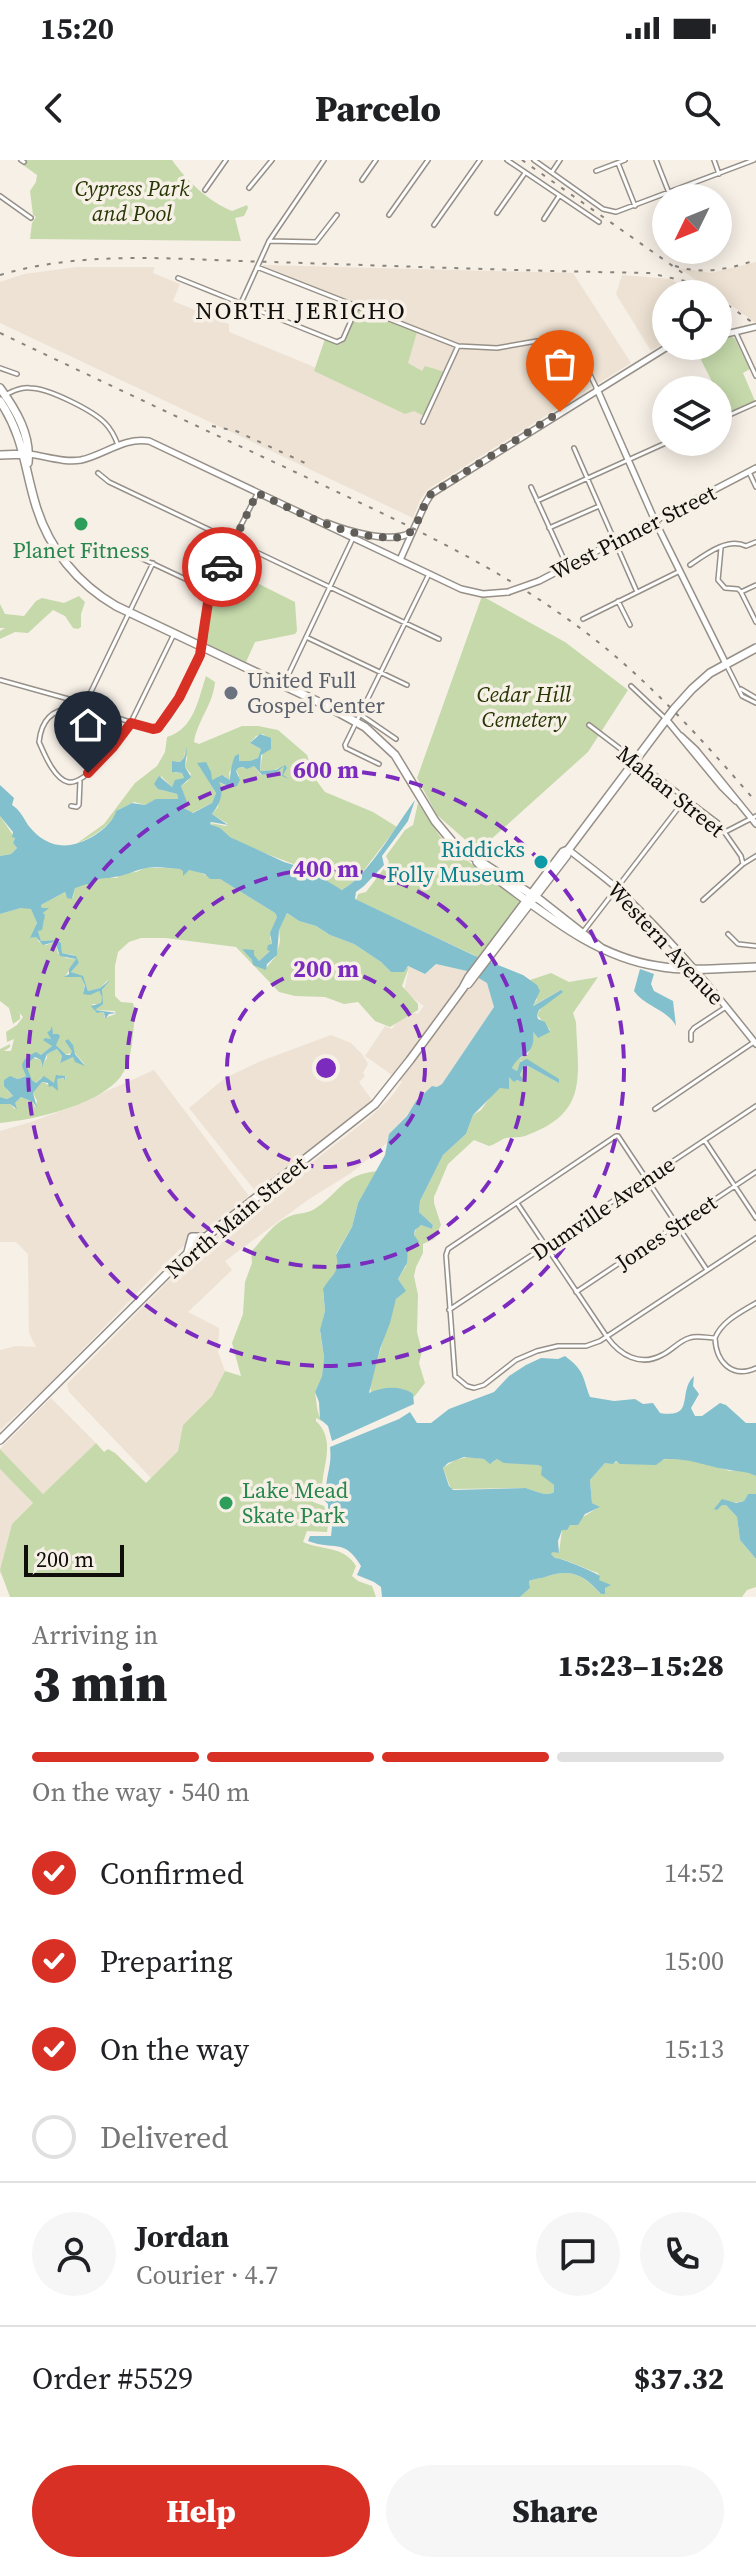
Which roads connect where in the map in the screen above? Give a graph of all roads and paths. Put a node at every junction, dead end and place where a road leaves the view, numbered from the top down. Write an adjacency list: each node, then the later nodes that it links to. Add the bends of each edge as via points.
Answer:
1 (226, 160): 23 (street)
2 (272, 160): 22 (street)
3 (324, 160): 35 (street)
4 (376, 160): 19 (street)
5 (428, 160): 30 (street)
6 (480, 160): 34 (street)
7 (507, 160): 17 (street)
8 (534, 160): 16 (street)
9 (560, 160): 16 (street)
10 (625, 160): 14 (street)
11 (656, 160): 20 (street)
12 (714, 160): 18 (street)
13 (754, 160): 18 (street)
14 (618, 163): 15 (street); 27 (street)
15 (596, 171)
16 (552, 172): 27 (street, via 603,209 615,212)
17 (525, 173): 25 (street); 28 (street)
18 (719, 174): 21 (street)
19 (362, 180)
20 (665, 184)
21 (693, 184)
22 (249, 188)
23 (205, 190)
24 (0, 196): 31 (street)
25 (559, 196): 32 (street); 33 (street)
26 (652, 200): 27 (street)
27 (635, 206)
28 (497, 213)
29 (337, 215): 35 (street, via 316,242)
30 (389, 215)
31 (31, 218)
32 (544, 219)
33 (599, 222)
34 (434, 225)
35 (269, 241): 36 (street)
36 (257, 267): 38 (street); 39 (street)
37 (178, 278): 38 (street)
38 (241, 303): 39 (street, via 339,342)
39 (357, 307): 43 (street)
40 (756, 327): 41 (street)
41 (736, 332): 42 (street); 47 (street)
42 (732, 333)
43 (458, 346): 48 (street, via 497,348 562,340 578,350); 52 (street)
44 (652, 356): 48 (street)
45 (0, 368): 46 (street)
46 (17, 374)
47 (756, 376)
48 (597, 389): 58 (street); 71 (street, via 431,494)
49 (2, 401): 53 (street, via 24,388 44,390 102,420); 56 (main road); 56 (main road, via 24,429)
50 (756, 403): 51 (street)
51 (732, 414)
52 (423, 422)
53 (118, 445): 56 (street, via 75,461); 65 (street, via 155,443)
54 (574, 448): 62 (street)
55 (652, 449): 58 (street)
56 (26, 454): 57 (main road); 90 (main road, via 38,511 56,549 87,586)
57 (0, 455)
58 (628, 460): 62 (street); 69 (street)
59 (756, 468): 60 (street, West Pinner Street)
60 (749, 472): 64 (street); 69 (street, West Pinner Street)
61 (98, 473): 74 (street)
62 (586, 478): 66 (street); 67 (street)
63 (531, 487): 66 (street)
64 (756, 487)
65 (257, 493): 68 (street); 74 (street)
66 (537, 501): 70 (street)
67 (599, 506): 70 (street); 73 (street)
68 (302, 513): 71 (street, via 347,531 374,535 399,538); 72 (street)
69 (655, 521): 73 (street, West Pinner Street); 82 (street)
70 (549, 528): 81 (street)
71 (414, 529): 78 (street)
72 (353, 538): 78 (street); 85 (street)
73 (614, 541): 81 (street, West Pinner Street); 87 (street)
74 (234, 542): 85 (street); 86 (street)
75 (756, 542): 76 (street, via 732,542)
76 (721, 548): 80 (street); 88 (street, via 718,580)
77 (130, 553): 79 (street)
78 (400, 560): 83 (street)
79 (153, 563): 86 (street); 90 (street)
80 (690, 565)
81 (567, 566): 83 (street, West Pinner Street, bridge, via 508,592 483,594)
82 (680, 571): 87 (street); 100 (street)
83 (429, 574): 93 (street)
84 (756, 585): 88 (street)
85 (330, 587): 93 (street); 96 (street)
86 (211, 591): 98 (street)
87 (637, 592): 89 (street)
88 (741, 592): 92 (street)
89 (618, 601): 91 (street); 94 (street)
90 (129, 613): 95 (main road); 102 (street, via 83,703)
91 (583, 619)
92 (756, 622)
93 (405, 623): 97 (street); 101 (street)
94 (630, 625)
95 (174, 634): 98 (main road); 109 (street)
96 (306, 637): 101 (street); 104 (street)
97 (439, 639)
98 (202, 647): 104 (main road); 109 (street, via 186,687 160,727)
99 (754, 650): 100 (main road, North Main Street)
100 (726, 664): 106 (street, via 742,696); 108 (main road, North Main Street, via 702,679)
101 (382, 672): 103 (street); 107 (street)
102 (0, 680)
103 (407, 685)
104 (283, 686): 107 (main road)
105 (631, 686): 108 (street)
106 (756, 700)
107 (359, 719): 111 (street); 113 (street, via 345,746); 123 (main road, via 401,764 455,845)
108 (666, 719): 112 (main road, North Main Street); 117 (street)
109 (132, 721): 114 (street); 114 (street, via 71,707 50,717 40,745 60,778)
110 (589, 725): 112 (street, Mahan Street)
111 (396, 739)
112 (635, 760): 115 (street, Mahan Street); 119 (main road, North Main Street)
113 (379, 764)
114 (80, 781): 116 (street, via 79,805)
115 (686, 798): 118 (street, Mahan Street); 122 (street)
116 (71, 806)
117 (754, 819): 118 (street)
118 (725, 832): 121 (street, Mahan Street)
119 (568, 850): 122 (street, Western Avenue); 123 (main road, North Main Street)
120 (756, 856): 121 (street)
121 (743, 864): 124 (street)
122 (617, 888): 126 (street); 129 (street, Western Avenue)
123 (531, 898): 126 (main road); 151 (main road, North Main Street, via 375,1104 187,1254)
124 (703, 900)
125 (728, 934): 127 (street, via 738,944)
126 (581, 935): 129 (main road, via 622,958)
127 (756, 946)
128 (756, 967): 129 (main road)
129 (695, 968): 130 (street, Western Avenue)
130 (726, 1007): 131 (street, via 694,1028); 132 (street, Western Avenue)
131 (691, 1040)
132 (755, 1043): 134 (street)
133 (756, 1106): 135 (street, Dumville Avenue)
134 (655, 1109)
135 (705, 1141): 137 (street, Dumville Avenue); 138 (street)
136 (756, 1172): 138 (street, Jones Street)
137 (647, 1179): 139 (street, via 616,1135); 141 (street); 143 (street, Dumville Avenue)
138 (735, 1186): 140 (street); 141 (street, Jones Street)
139 (516, 1202): 143 (street); 147 (street, via 448,1249)
140 (756, 1218)
141 (677, 1225): 144 (street); 145 (street, Jones Street)
142 (756, 1238): 144 (street)
143 (546, 1246): 145 (street); 147 (street, Dumville Avenue)
144 (707, 1270): 148 (street)
145 (576, 1292): 148 (street)
146 (756, 1303): 149 (street, via 728,1321)
147 (449, 1310): 148 (street, via 453,1371 460,1382 474,1388 529,1353 589,1345)
148 (607, 1337): 149 (street, via 625,1355 645,1360 690,1337)
149 (715, 1338): 150 (street, via 725,1366 742,1372)
150 (756, 1368)
151 (0, 1440)

